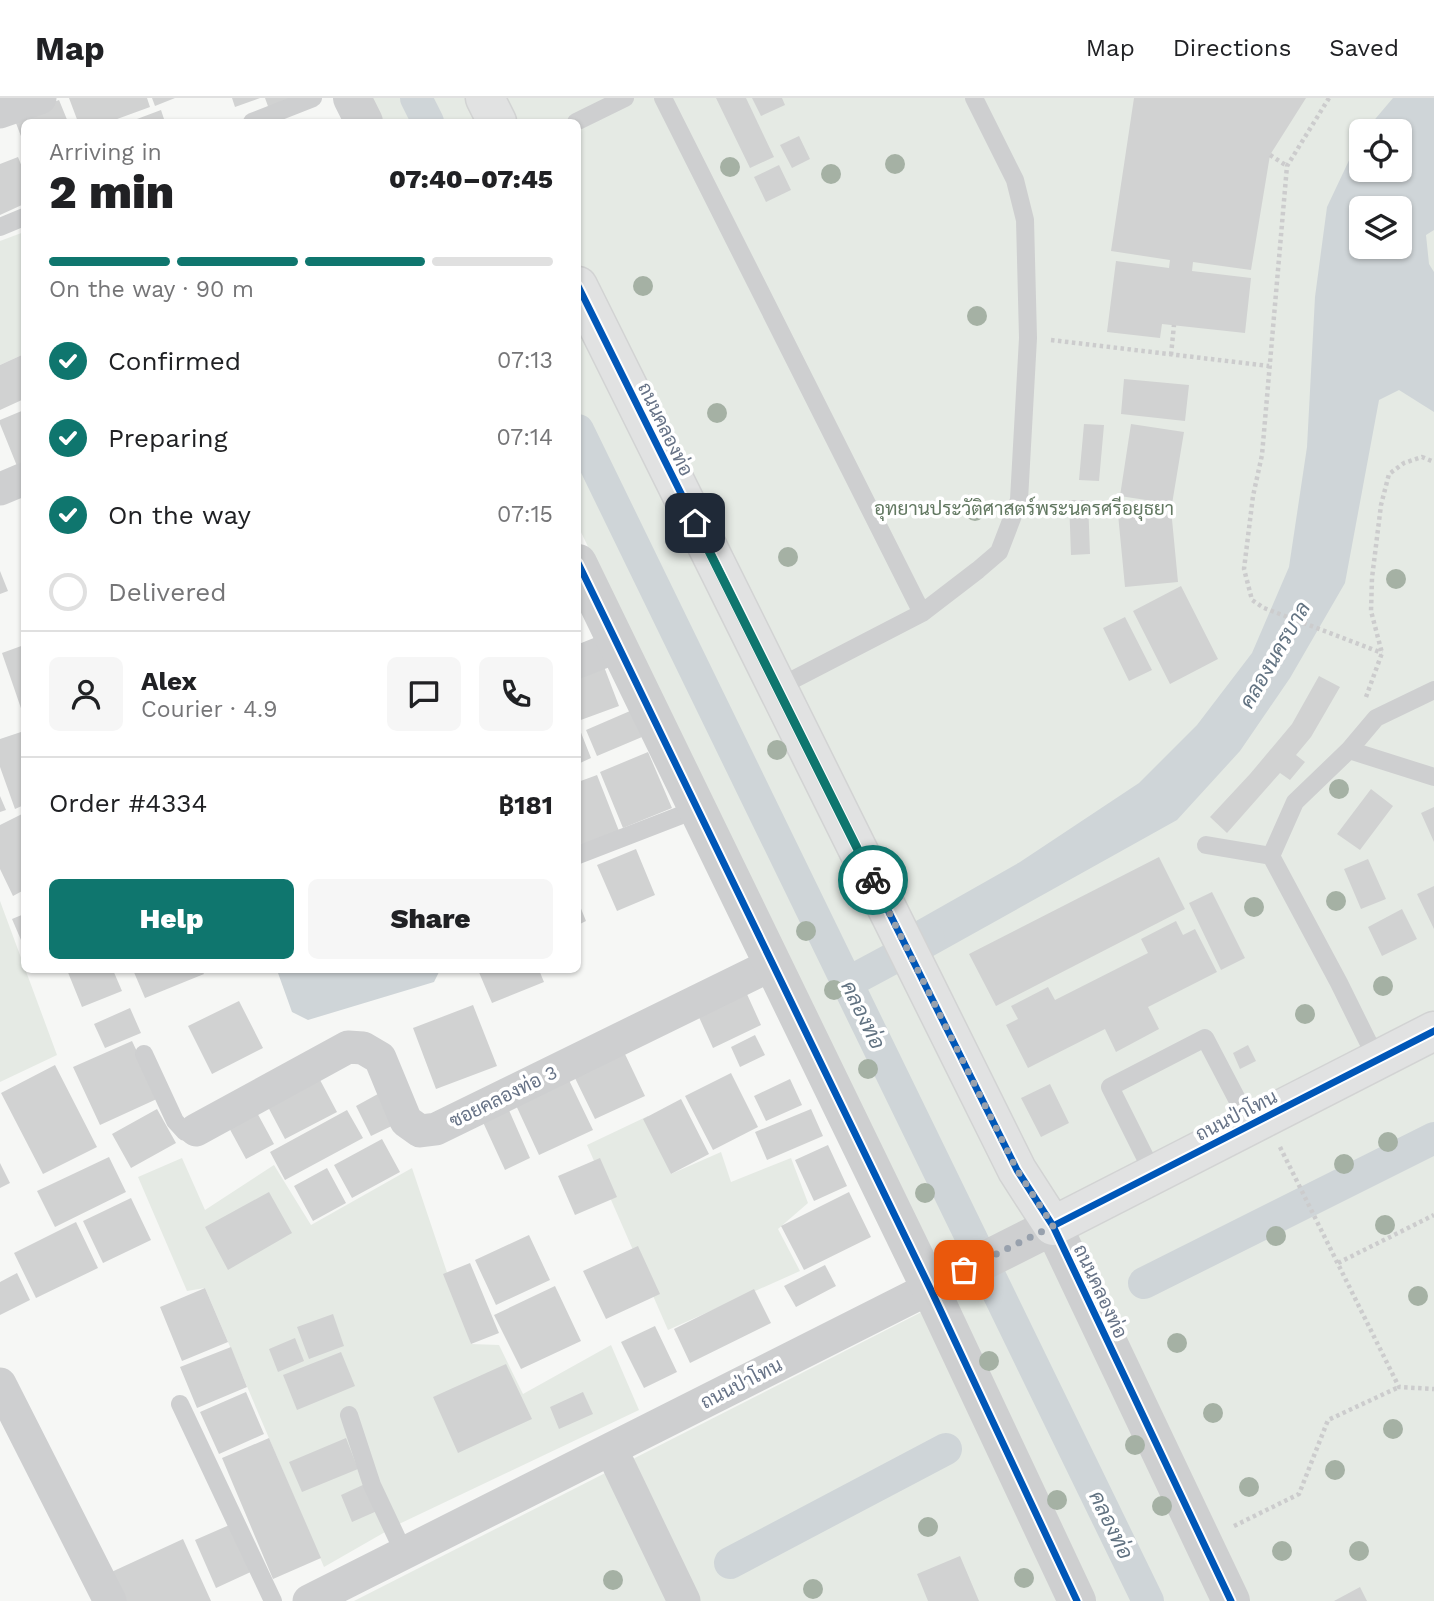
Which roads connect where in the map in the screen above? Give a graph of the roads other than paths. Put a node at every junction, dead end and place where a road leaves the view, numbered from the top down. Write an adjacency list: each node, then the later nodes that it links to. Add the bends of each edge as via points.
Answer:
1 (40, 98): 8 (street)
2 (313, 98): 9 (lane)
3 (352, 98): 10 (street)
4 (485, 98): 11 (main road)
5 (625, 98): 12 (lane)
6 (663, 98): 19 (lane)
7 (974, 98): 19 (lane, via 1015,180 1025,220 1028,338 1019,500 999,552)
8 (0, 112)
9 (259, 119)
10 (362, 119)
11 (496, 119)
12 (581, 120)
13 (21, 218): 14 (lane)
14 (0, 227)
15 (581, 292): 22 (main road, ถนนคลองท่อ)
16 (21, 480): 17 (street)
17 (0, 489)
18 (581, 569): 20 (street)
19 (922, 613): 22 (lane)
20 (618, 646): 21 (street); 26 (street)
21 (581, 661)
22 (777, 688): 37 (main road, ถนนคลองท่อ, via 1017,1170)
23 (1434, 690): 24 (lane, via 1376,718)
24 (1349, 750): 25 (lane); 29 (lane, via 1295,802)
25 (1434, 777)
26 (697, 809): 28 (lane); 30 (street)
27 (1206, 845): 29 (lane)
28 (581, 855)
29 (1270, 856): 33 (lane)
30 (773, 964): 35 (street, ซอยคลองท่อ 3, via 436,1129 420,1130 406,1121 380,1058 363,1048 348,1047); 38 (street)
31 (1434, 1031): 33 (main road, ถนนป่าโทน)
32 (144, 1054): 35 (lane, via 176,1121 185,1132)
33 (1377, 1060): 34 (main road, ถนนป่าโทน)
34 (1251, 1126): 36 (main road, ถนนป่าโทน); 36 (lane, via 1205,1038 1110,1087)
35 (196, 1130)
36 (1154, 1175): 37 (main road, ถนนป่าโทน)
37 (1039, 1233): 38 (street, ถนนป่าโทน); 49 (street, ถนนคลองท่อ)
38 (937, 1284): 42 (street, ถนนป่าโทน); 48 (street)
39 (0, 1384): 44 (street)
40 (180, 1404): 45 (lane)
41 (349, 1415): 43 (lane, via 372,1485)
42 (611, 1449): 43 (street, ถนนป่าโทน); 47 (street)
43 (404, 1553): 46 (street, ถนนป่าโทน)
44 (110, 1601)
45 (273, 1601)
46 (309, 1601)
47 (684, 1601)
48 (1077, 1601)
49 (1231, 1601)

